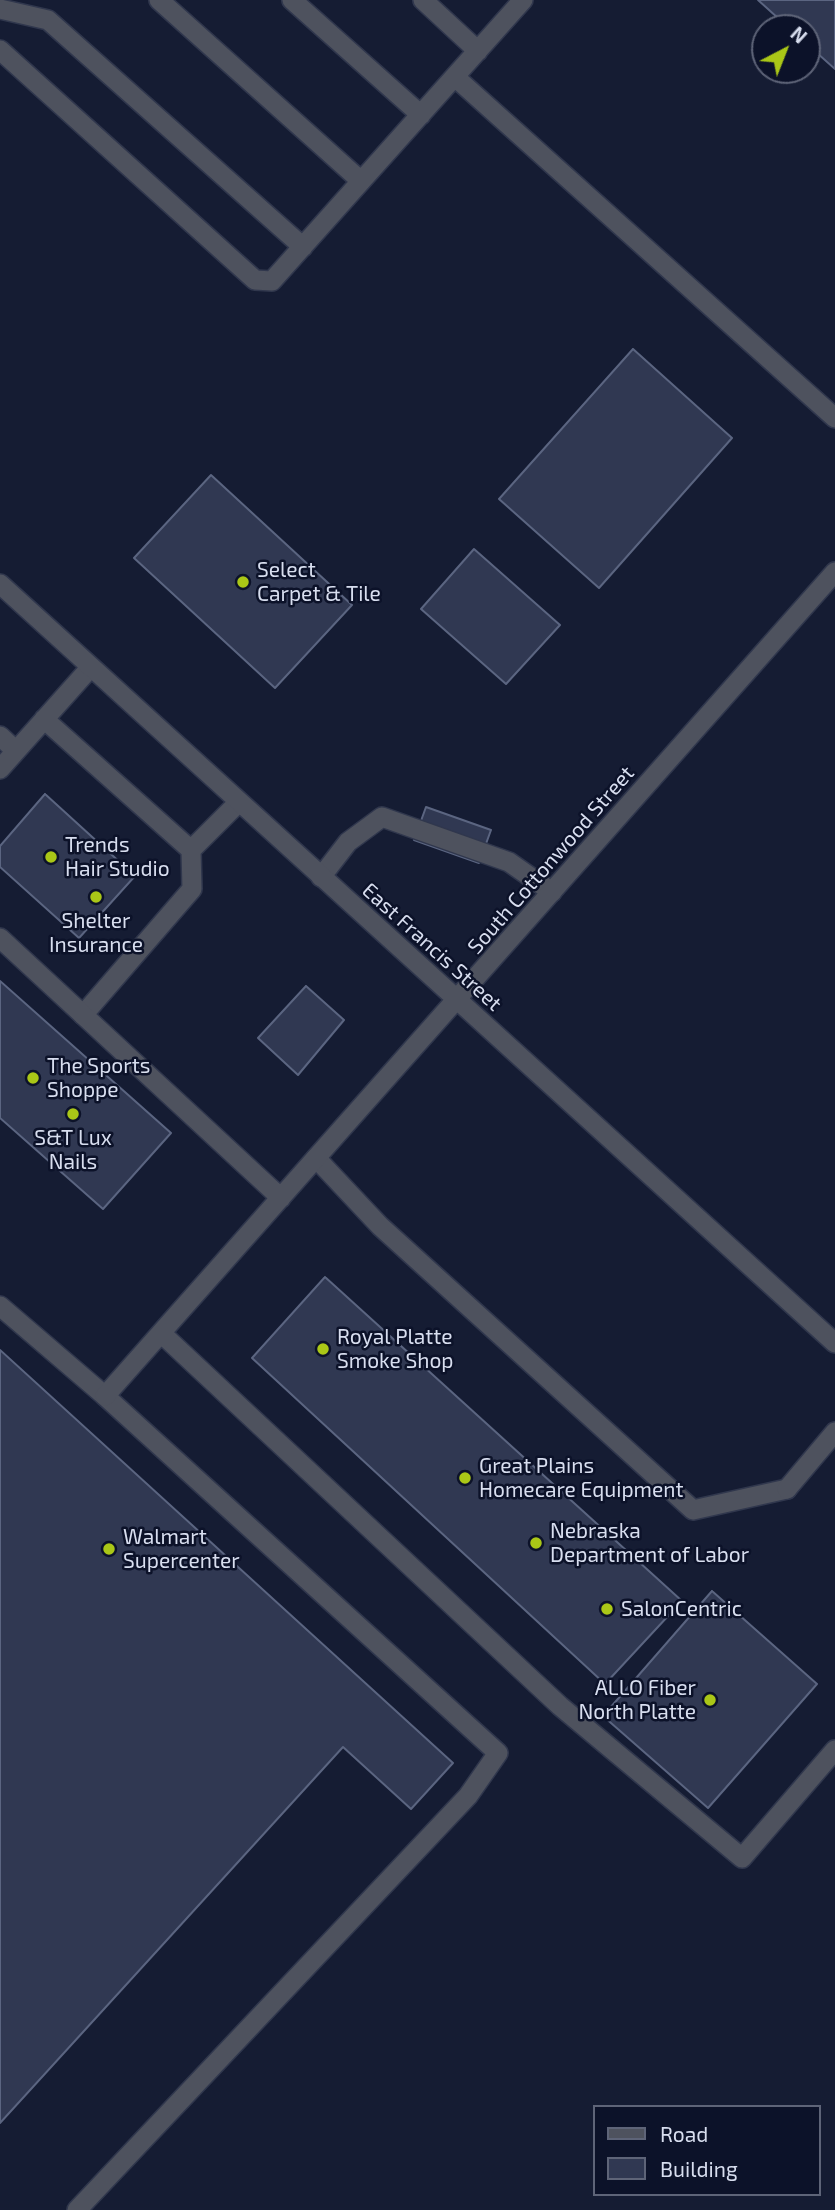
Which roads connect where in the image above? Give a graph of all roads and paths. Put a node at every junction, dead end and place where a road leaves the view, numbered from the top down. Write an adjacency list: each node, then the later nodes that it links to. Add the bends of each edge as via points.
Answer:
1 (159, 0): 10 (street)
2 (292, 0): 9 (street)
3 (423, 0): 7 (street)
4 (523, 0): 7 (street)
5 (0, 9): 11 (street, via 48,20)
6 (0, 50): 11 (street, via 255,281 272,281)
7 (478, 51): 8 (street)
8 (455, 78): 9 (street); 12 (street)
9 (421, 115): 10 (street)
10 (362, 181): 11 (street)
11 (303, 247)
12 (835, 418)
13 (835, 572): 23 (street, South Cottonwood Street)
14 (0, 584): 15 (street, East Francis Street)
15 (90, 668): 16 (street); 20 (street, East Francis Street)
16 (44, 719): 18 (street); 21 (street)
17 (0, 736): 18 (street)
18 (16, 751): 19 (street)
19 (0, 769)
20 (239, 802): 21 (street); 22 (street, East Francis Street)
21 (191, 850): 26 (street, via 192,889)
22 (321, 877): 23 (street, via 348,842 382,817 509,862); 25 (street, East Francis Street)
23 (552, 892): 25 (street, South Cottonwood Street)
24 (0, 938): 26 (street)
25 (457, 1000): 27 (street, South Cottonwood Street); 31 (street, East Francis Street)
26 (83, 1015): 28 (street)
27 (316, 1158): 28 (street, South Cottonwood Street); 33 (street, via 380,1226 693,1510 787,1489)
28 (281, 1198): 30 (street, South Cottonwood Street)
29 (0, 1306): 32 (street)
30 (161, 1333): 32 (street, South Cottonwood Street); 34 (street, via 560,1706 742,1858)
31 (835, 1343)
32 (105, 1396): 35 (street, via 498,1753 468,1796)
33 (835, 1432)
34 (835, 1750)
35 (77, 2210)

